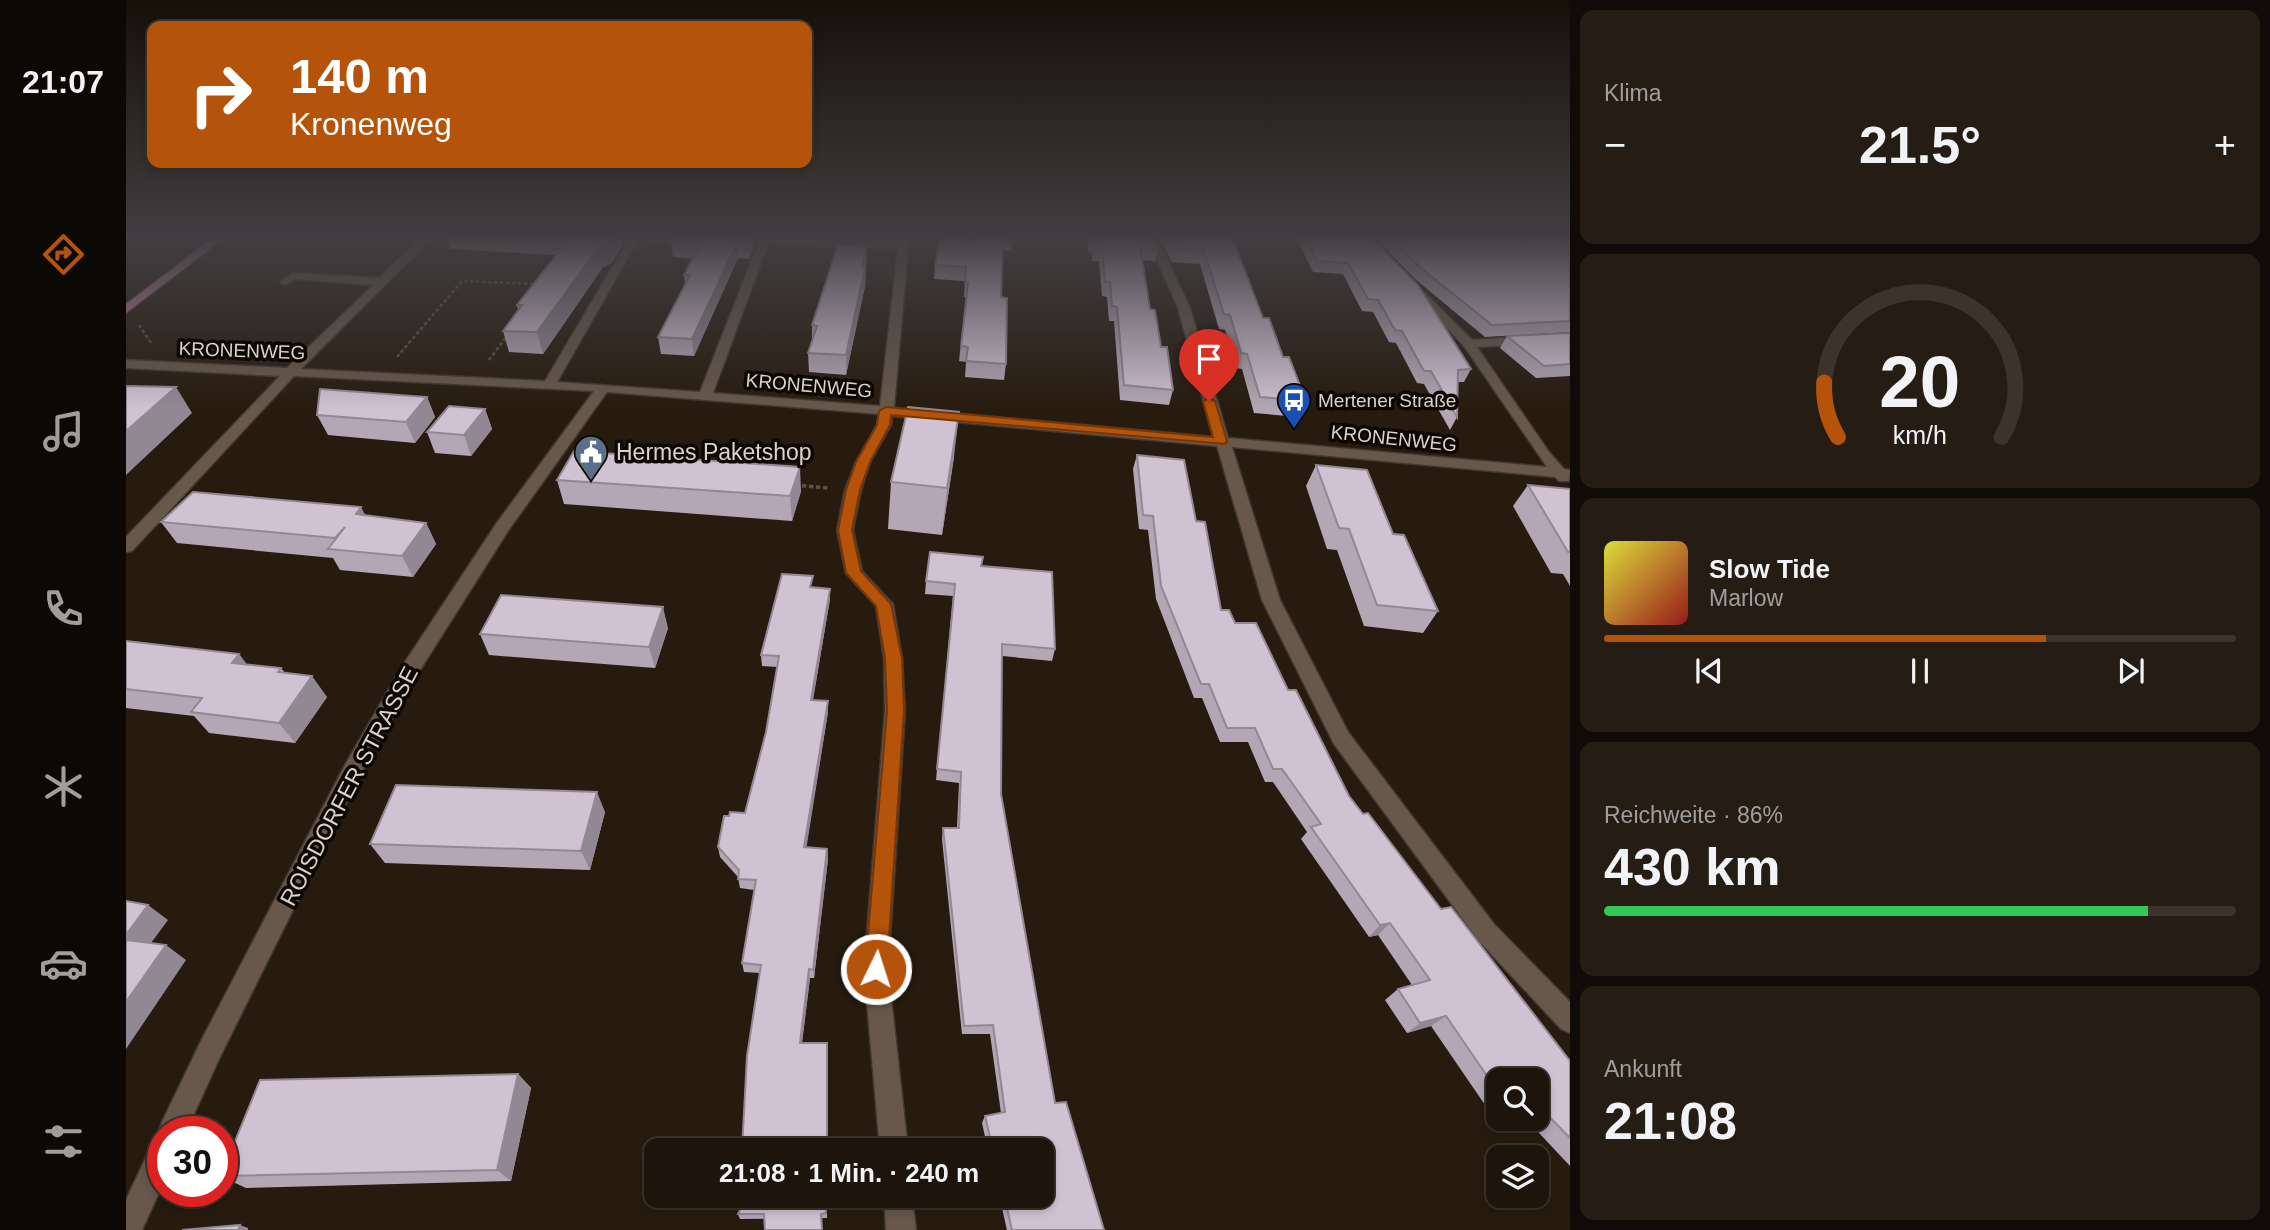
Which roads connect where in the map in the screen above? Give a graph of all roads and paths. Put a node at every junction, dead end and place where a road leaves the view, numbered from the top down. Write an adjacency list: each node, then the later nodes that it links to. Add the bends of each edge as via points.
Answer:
1 (146, 294): 9 (main road)
2 (370, 294): 16 (street)
3 (451, 294): 14 (path)
4 (602, 294): 17 (street)
5 (744, 294): 19 (street)
6 (898, 294): 20 (street)
7 (1178, 294): 21 (street)
8 (1420, 294): 12 (street)
9 (126, 310)
10 (507, 335): 15 (path)
11 (1570, 338): 12 (street)
12 (1469, 344): 22 (street)
13 (126, 364): 16 (street, KRONENWEG)
14 (391, 364)
15 (484, 366)
16 (293, 371): 17 (street, KRONENWEG); 25 (street)
17 (549, 385): 18 (street, KRONENWEG)
18 (603, 388): 19 (street, KRONENWEG); 27 (street, ROISDORFER STRASSE, via 502,528 408,673 352,771)
19 (705, 396): 20 (street, KRONENWEG)
20 (886, 411): 21 (street, KRONENWEG); 24 (street, via 884,425)
21 (1221, 441): 22 (street, KRONENWEG); 26 (street, via 1271,600 1341,738 1486,932)
22 (1566, 476)
23 (786, 485): 24 (path)
24 (853, 490): 28 (street, via 845,530 854,573 884,604 893,658 895,711 876,969)
25 (126, 547)
26 (1570, 1020)
27 (179, 1116)
28 (893, 1138)
29 (147, 1187): 31 (street)
30 (899, 1208): 32 (street)
31 (127, 1230)
32 (901, 1230)

